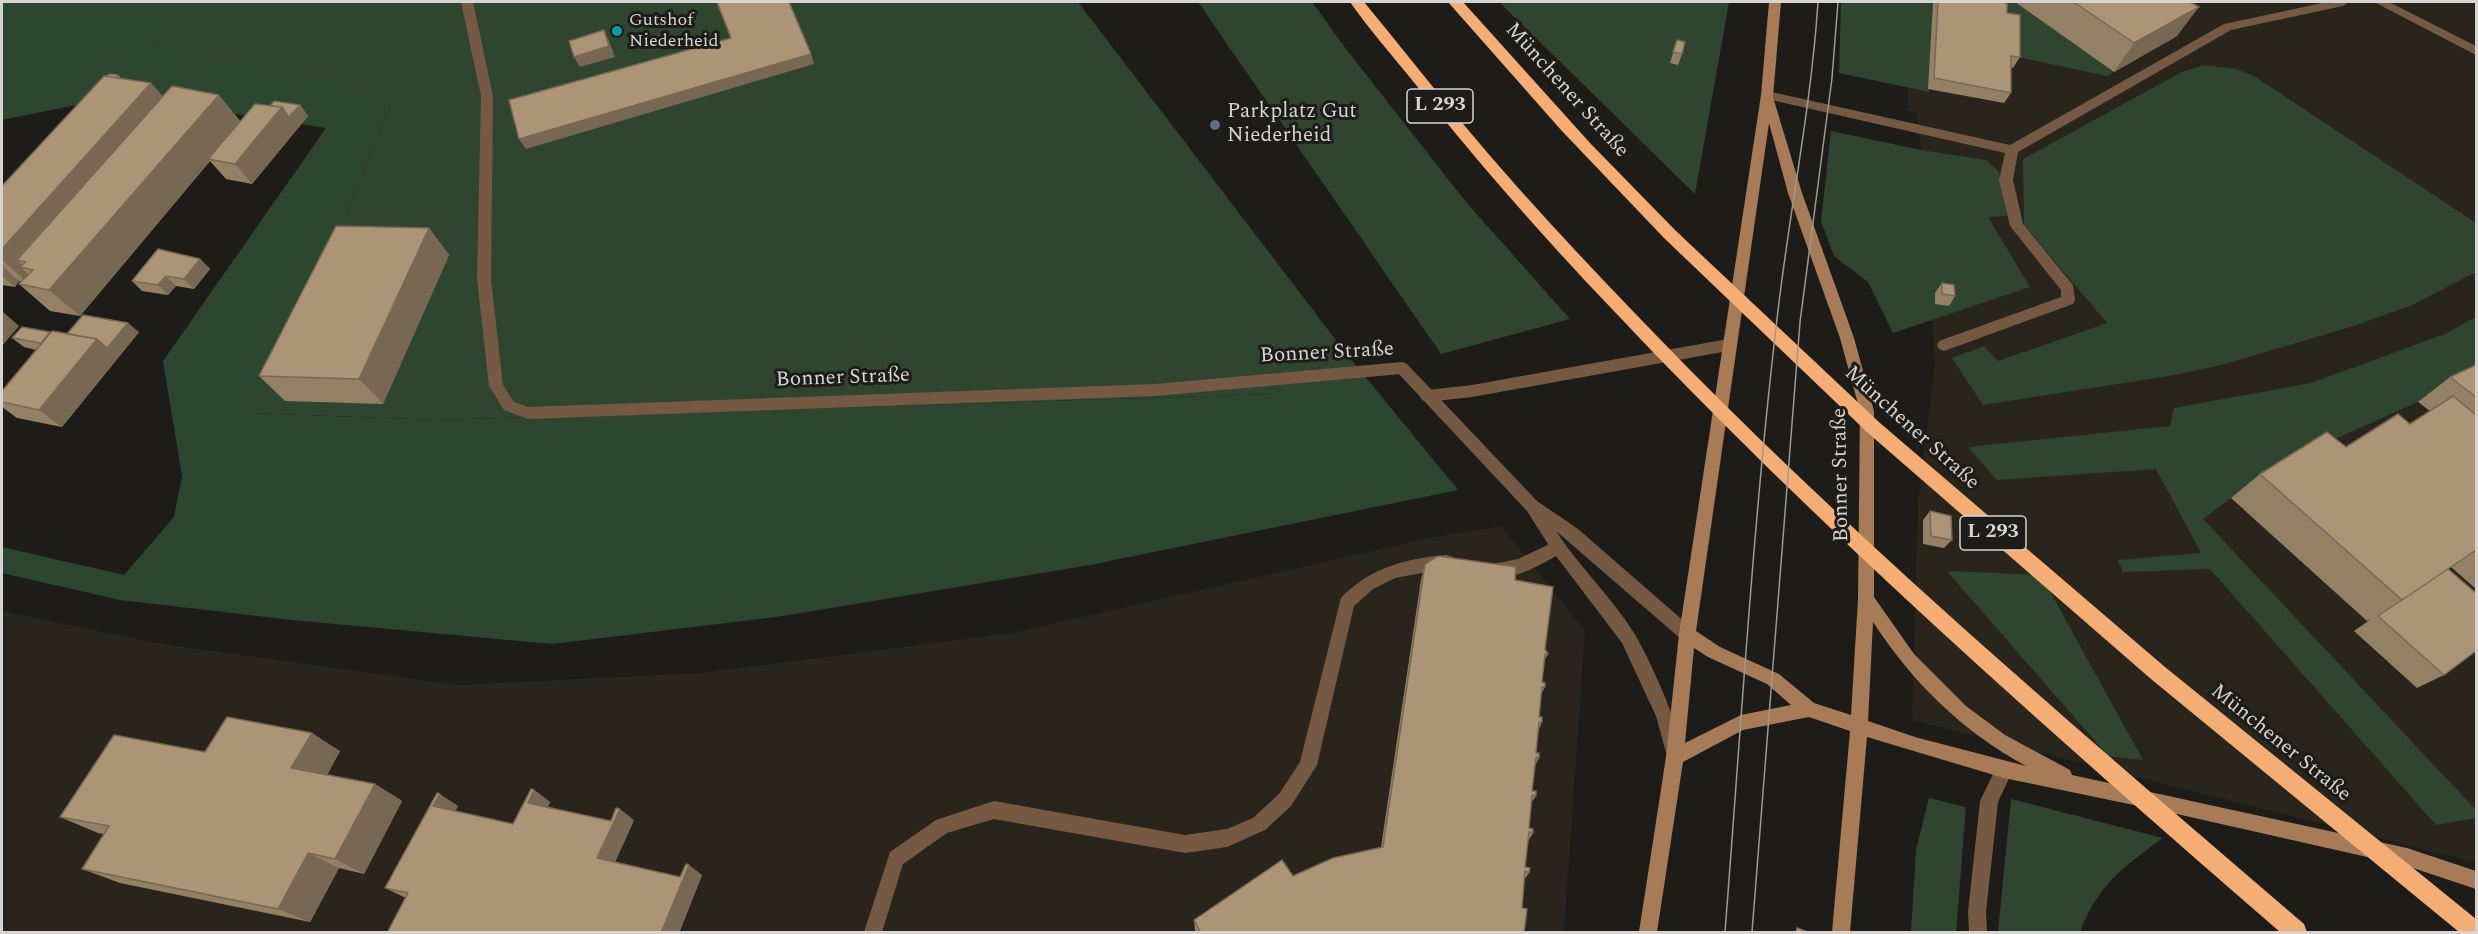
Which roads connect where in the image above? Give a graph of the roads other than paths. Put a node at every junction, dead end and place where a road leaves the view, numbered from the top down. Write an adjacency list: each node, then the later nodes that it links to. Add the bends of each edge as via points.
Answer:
1 (467, 2): 12 (street, Bonner Straße, via 487,96 484,279 496,386 508,406 528,413 1155,390 1402,368)
2 (1357, 2): 29 (highway, L 293, via 1527,208 1626,315 1843,529 1997,671)
3 (1455, 2): 30 (highway, Münchener Straße / L 293, via 1606,169 1764,326 2025,561)
4 (1775, 2): 8 (main road, Bonner Straße)
5 (2343, 2): 9 (street, via 2228,27)
6 (2380, 2): 7 (street)
7 (2476, 51)
8 (1767, 95): 9 (street); 10 (main road, Bonner Straße); 17 (main road, Bonner Straße, via 1867,411)
9 (2012, 150): 11 (street, via 2006,180 2017,226 2068,289 2068,300)
10 (1728, 345): 12 (street); 18 (main road, Bonner Straße)
11 (1944, 345)
12 (1426, 396): 13 (street, Bonner Straße)
13 (1532, 506): 14 (street, Bonner Straße); 18 (street, Bonner Straße, via 1573,534)
14 (1558, 547): 16 (street, via 1527,563 1501,570); 21 (street, Bonner Straße, via 1628,638 1664,716)
15 (1463, 564): 25 (street, via 1429,562 1379,577 1357,590 1347,603 1308,765 1279,809 1253,830 1210,842 1185,844 994,810 942,826 897,858)
16 (1480, 569)
17 (1866, 599): 20 (main road, Bonner Straße); 23 (main road, via 1908,658 1975,726 2027,760)
18 (1687, 634): 19 (main road, Bonner Straße, via 1714,652 1773,679); 21 (main road, Bonner Straße)
19 (1809, 709): 20 (main road, Bonner Straße); 21 (main road, via 1741,723)
20 (1859, 726): 22 (main road); 27 (main road, Bonner Straße)
21 (1675, 757): 26 (main road, Bonner Straße)
22 (2004, 770): 23 (main road); 28 (street, via 1989,801)
23 (2094, 789): 24 (main road, via 2407,857)
24 (2476, 880)
25 (873, 933)
26 (1648, 933)
27 (1841, 933)
28 (1978, 933)
29 (2296, 933)
30 (2476, 933)

